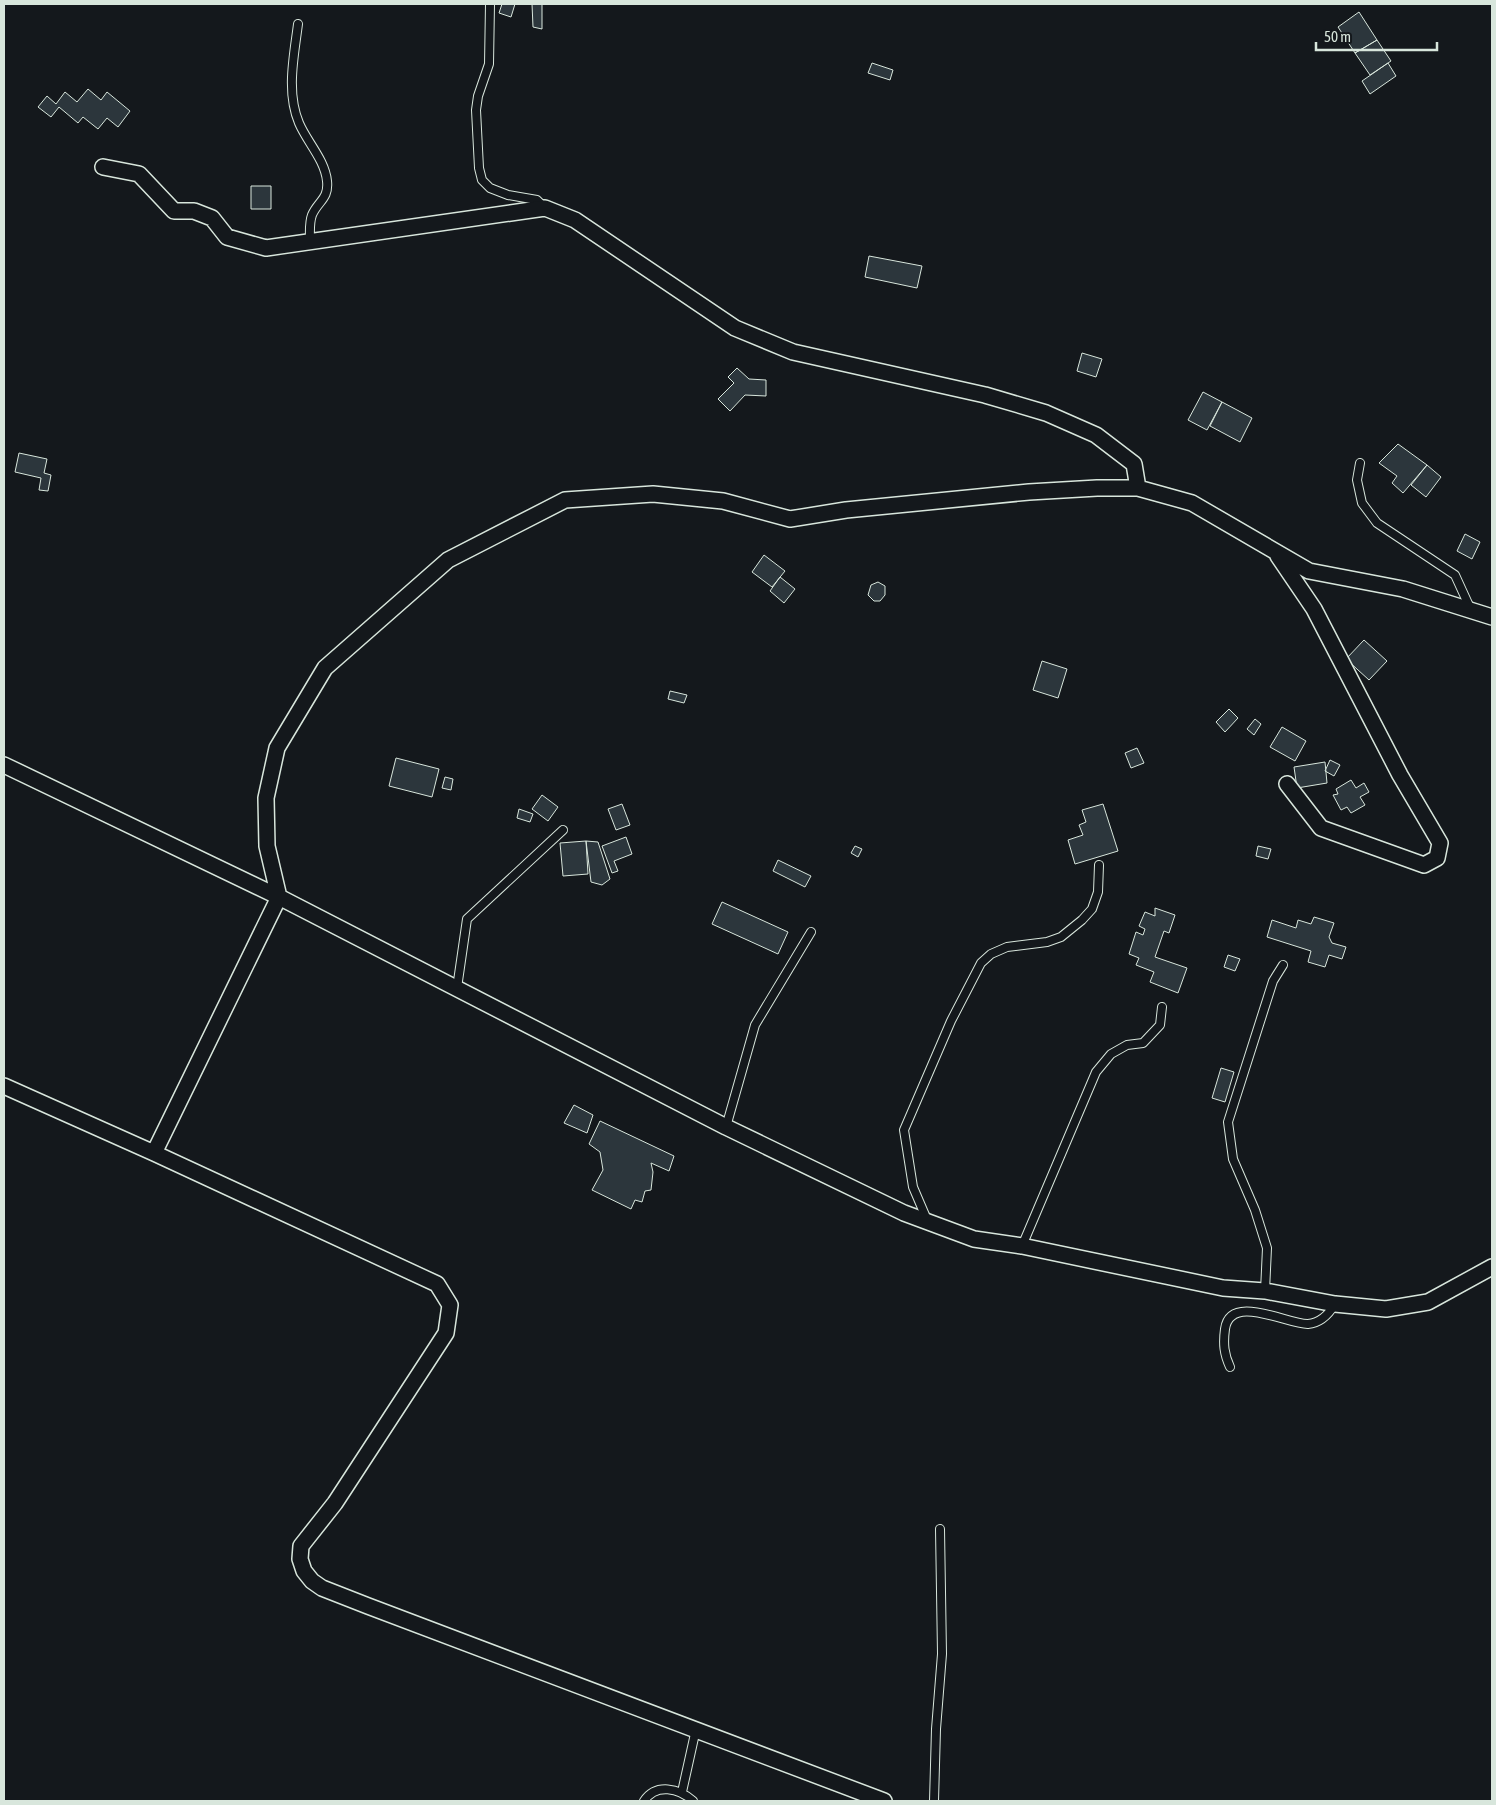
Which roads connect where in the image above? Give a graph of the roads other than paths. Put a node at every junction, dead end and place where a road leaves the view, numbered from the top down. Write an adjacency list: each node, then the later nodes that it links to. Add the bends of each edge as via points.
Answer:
1 (490, 4): 4 (lane, via 489,64 476,110 482,180 490,188 508,195 538,200)
2 (298, 24): 5 (lane, via 292,76 293,100 297,120 327,180 326,196 312,216)
3 (103, 167): 5 (street, via 139,174 174,211 194,211 212,218 227,237 266,248)
4 (545, 208): 5 (street); 7 (street, via 575,220 735,328 793,352 985,395 1046,413 1096,435 1134,464)
5 (310, 241)
6 (1360, 463): 9 (lane, via 1357,480 1362,503 1377,523 1455,575)
7 (1138, 488): 8 (street, via 1192,503); 15 (street, via 1029,492 846,510 790,519 723,501 653,494 566,500 448,560 325,668 277,748 266,798 268,846)
8 (1276, 553): 9 (street, via 1309,571 1403,588); 12 (street, via 1314,609 1400,775 1440,842 1436,858 1424,865 1321,828)
9 (1472, 611): 10 (street)
10 (1492, 617)
11 (4, 765): 15 (street)
12 (1287, 784)
13 (563, 830): 18 (lane, via 467,919)
14 (1099, 865): 23 (lane, via 1098,892 1092,909 1082,920 1061,937 1007,947 991,954 981,963 951,1021 904,1130 912,1187)
15 (279, 897): 18 (street); 22 (street)
16 (811, 932): 21 (lane, via 755,1025)
17 (1282, 965): 26 (lane, via 1273,982 1228,1122 1233,1159 1267,1248)
18 (457, 988): 21 (street)
19 (1162, 1007): 24 (lane, via 1160,1026 1143,1042 1127,1045 1112,1054 1096,1072)
20 (4, 1086): 22 (street)
21 (726, 1127): 23 (street)
22 (154, 1152): 30 (street, via 437,1284 450,1305 446,1333 335,1503 300,1546 304,1571 312,1581 368,1606)
23 (928, 1222): 24 (street, via 974,1238)
24 (1022, 1246): 26 (street, via 1223,1288)
25 (1492, 1267): 27 (street, via 1428,1302 1386,1309)
26 (1264, 1291): 27 (street)
27 (1334, 1304): 28 (lane, via 1319,1321 1308,1324 1252,1311 1231,1316 1224,1331 1224,1353)
28 (1230, 1367)
29 (940, 1529): 35 (lane, via 942,1654)
30 (696, 1729): 31 (lane); 34 (street)
31 (682, 1792): 32 (lane, via 670,1789 657,1791); 33 (lane)
32 (644, 1801)
33 (693, 1801)
34 (884, 1801)
35 (934, 1801)

